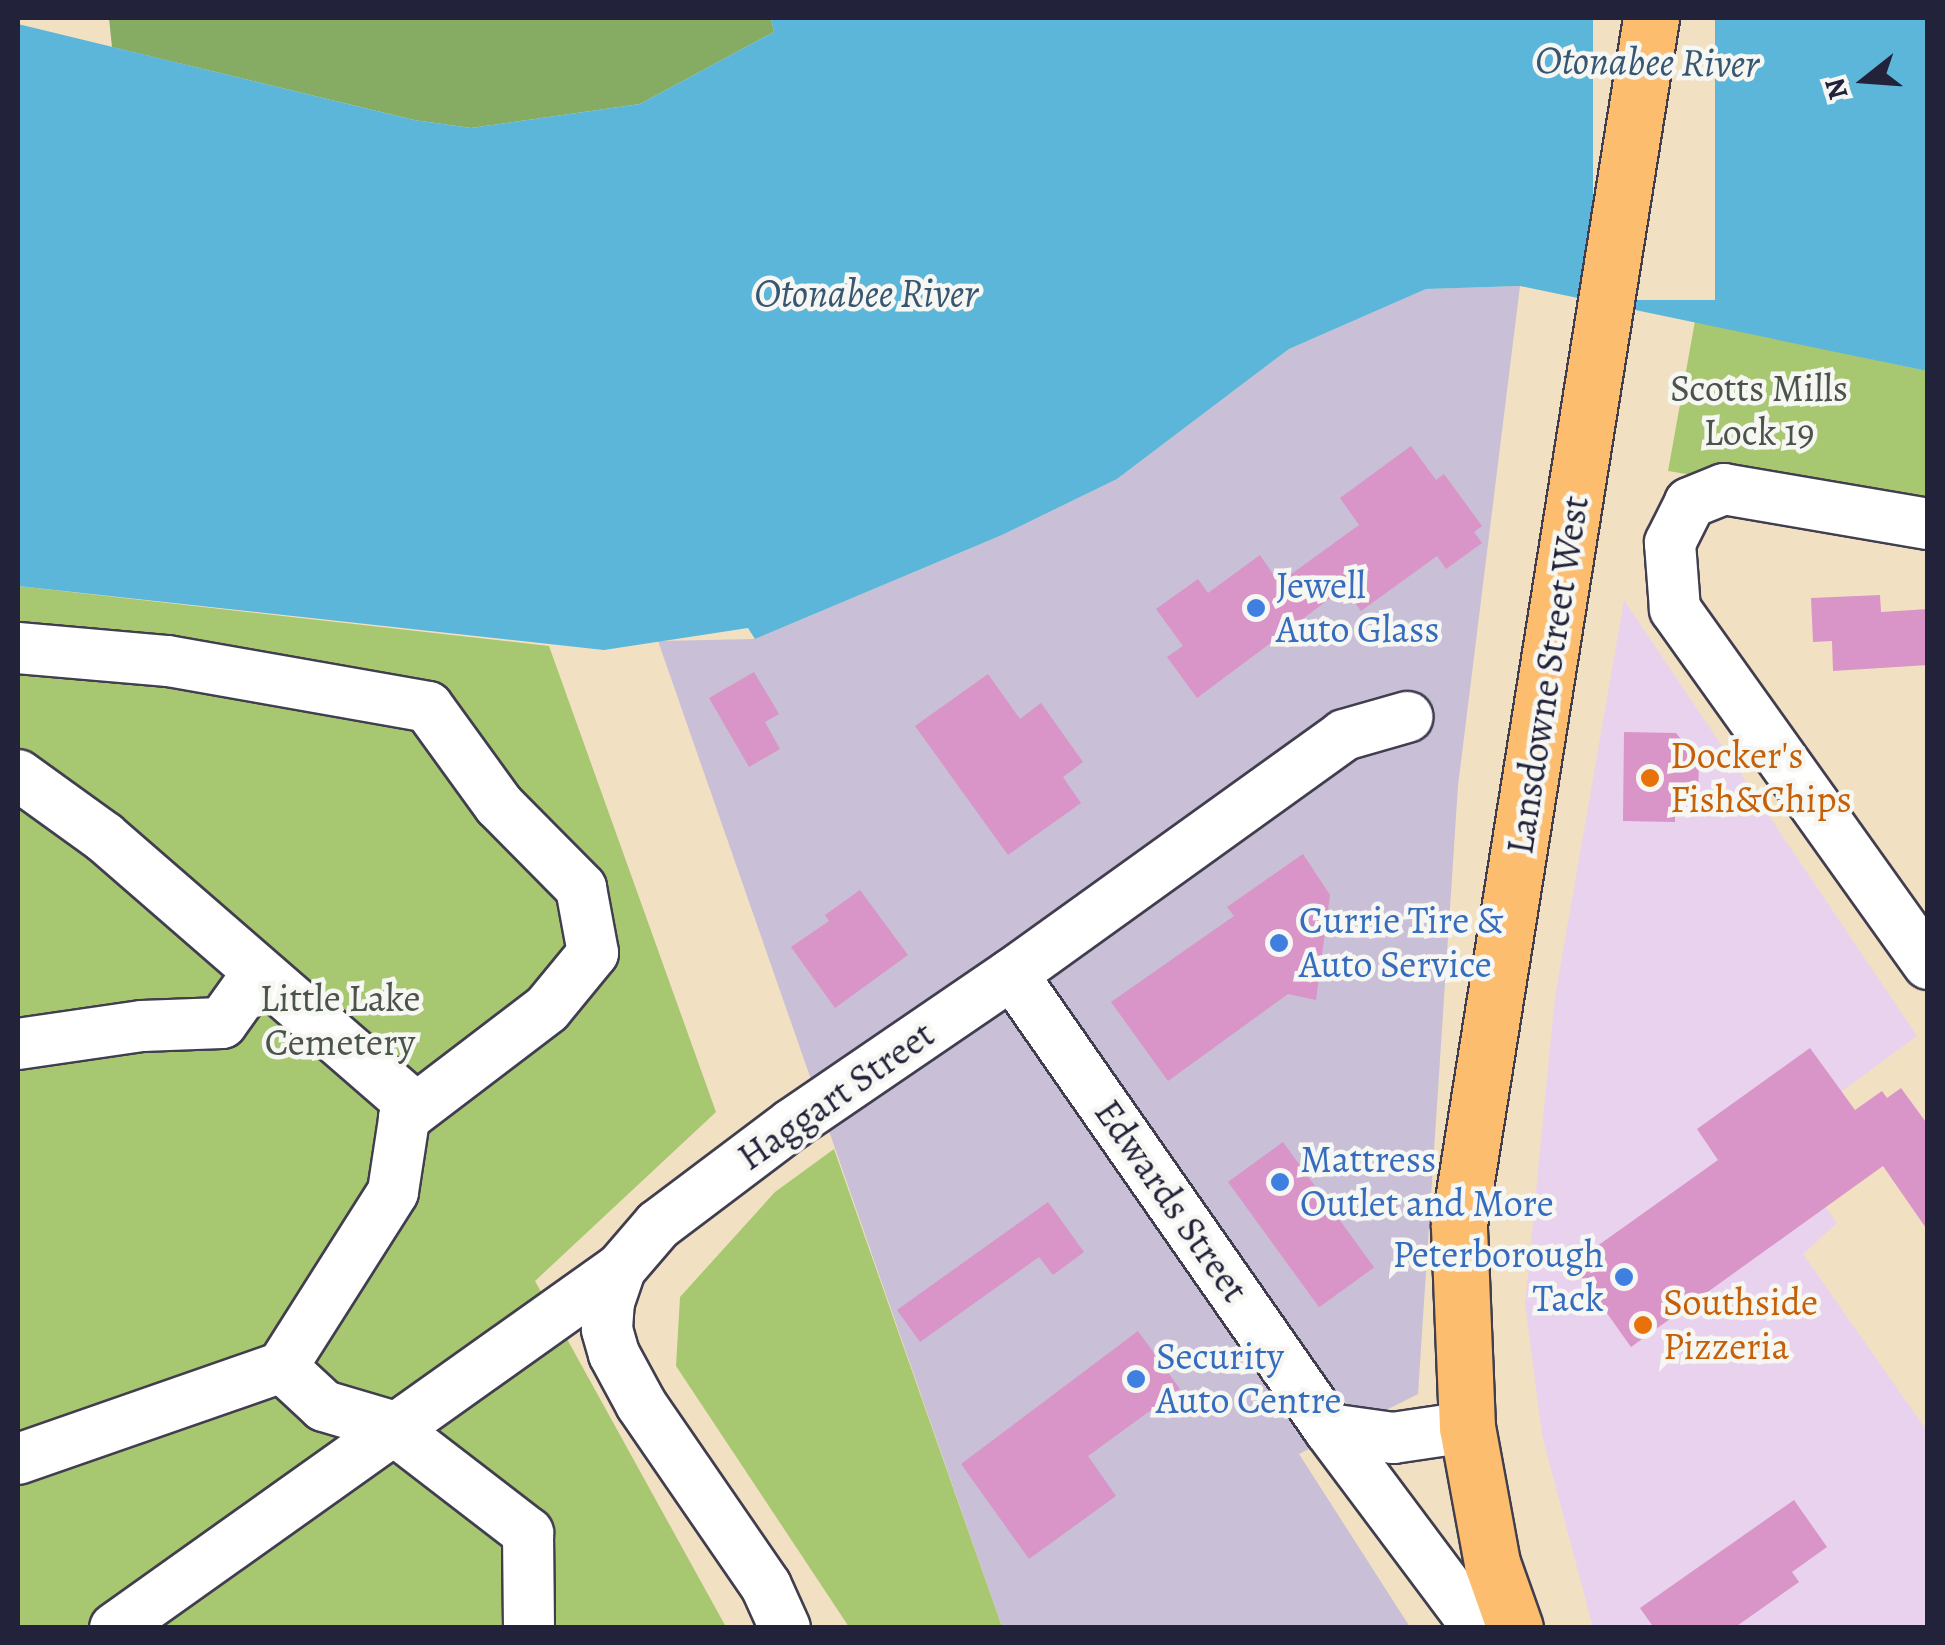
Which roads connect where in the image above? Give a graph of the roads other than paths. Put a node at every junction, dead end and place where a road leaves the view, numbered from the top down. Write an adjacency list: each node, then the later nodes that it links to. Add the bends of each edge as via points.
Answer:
1 (1651, 18): 13 (main road, Lansdowne Street West, via 1460,1226)
2 (1928, 524): 6 (street, via 1724,490 1690,503 1670,544 1676,609)
3 (18, 648): 10 (street, via 168,661 428,707 498,806 580,888 593,953 547,1009)
4 (1407, 717): 8 (street, Haggart Street, via 1344,736)
5 (18, 775): 7 (street, via 104,837)
6 (1928, 964)
7 (257, 974): 9 (street, via 222,1023 142,1026); 10 (street, via 407,1100)
8 (1012, 974): 11 (street, Haggart Street, via 792,1124 674,1213); 14 (street, Edwards Street)
9 (18, 1044)
10 (404, 1118): 12 (street, via 393,1192)
11 (622, 1268): 15 (street); 19 (street, Haggart Street, via 609,1302 614,1354 766,1586)
12 (282, 1368): 15 (street, via 324,1406); 16 (street)
13 (1467, 1426): 14 (street, via 1393,1438); 21 (main road, Lansdowne Street West, via 1492,1562)
14 (1330, 1429): 20 (street, Edwards Street)
15 (393, 1430): 17 (street); 18 (street, via 528,1533)
16 (18, 1459)
17 (115, 1628)
18 (529, 1628)
19 (785, 1628)
20 (1478, 1628)
21 (1515, 1628)

